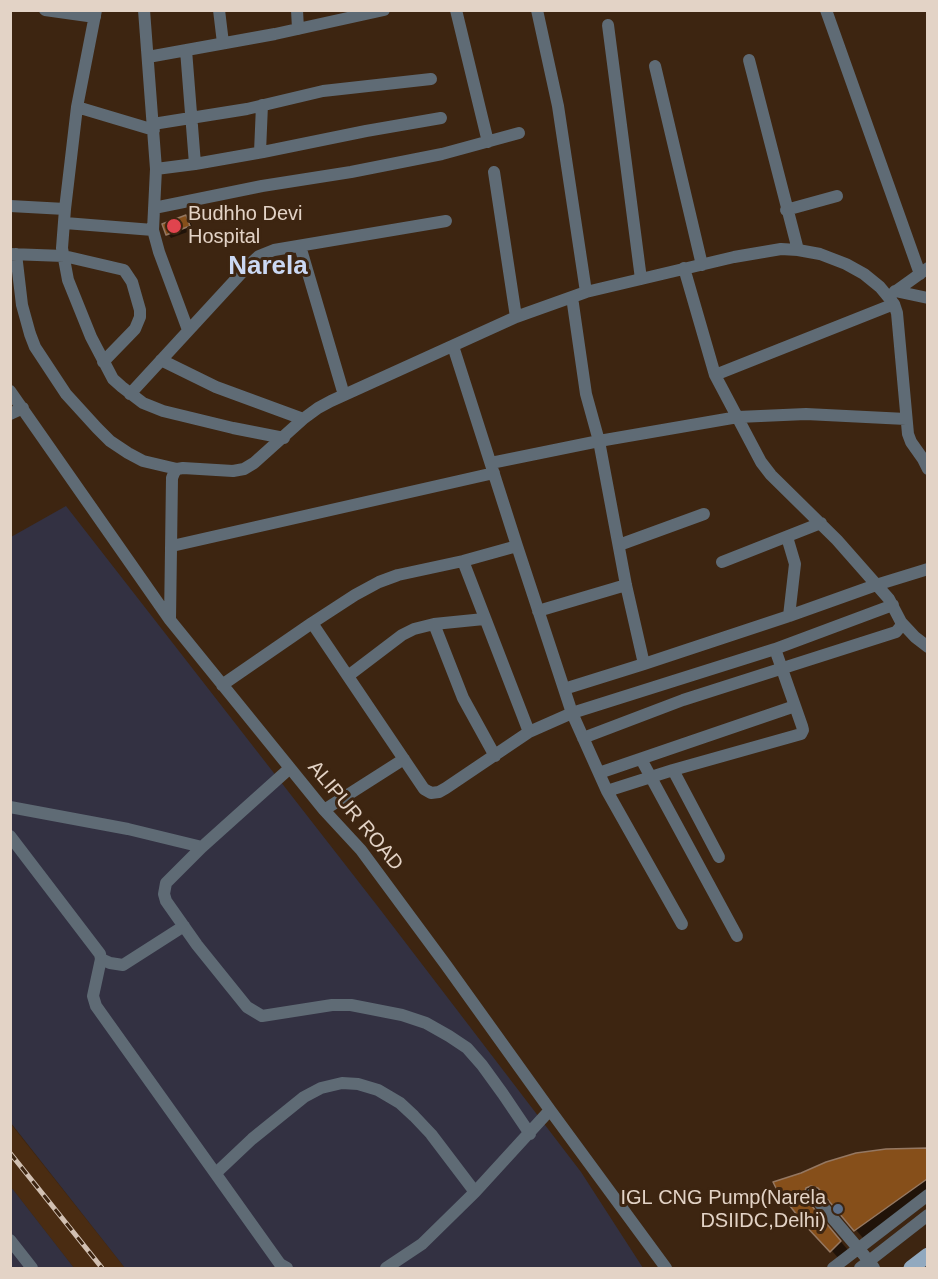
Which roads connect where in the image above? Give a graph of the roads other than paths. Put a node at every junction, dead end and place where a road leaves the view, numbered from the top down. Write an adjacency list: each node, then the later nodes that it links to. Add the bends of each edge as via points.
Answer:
1 (45, 10): 9 (street)
2 (144, 10): 14 (street)
3 (219, 10): 12 (street)
4 (297, 10): 11 (street)
5 (384, 10): 11 (street)
6 (456, 10): 24 (street)
7 (537, 10): 45 (street, via 558,106)
8 (826, 10): 43 (street)
9 (96, 14): 19 (street)
10 (608, 25): 44 (street)
11 (298, 29): 12 (street)
12 (223, 43): 13 (street)
13 (186, 50): 14 (street); 21 (street)
14 (148, 57): 22 (street)
15 (749, 60): 33 (street)
16 (655, 66): 41 (street)
17 (431, 79): 18 (street, via 323,91)
18 (262, 105): 21 (street); 25 (street)
19 (77, 107): 22 (street); 32 (street)
20 (441, 118): 25 (street)
21 (190, 119): 22 (street); 26 (street)
22 (153, 127): 27 (street)
23 (519, 133): 24 (street)
24 (488, 142): 31 (street)
25 (260, 152): 26 (street)
26 (195, 164): 27 (street)
27 (156, 169): 31 (street)
28 (494, 172): 49 (street)
29 (837, 196): 33 (street)
30 (10, 206): 32 (street)
31 (154, 208): 36 (street)
32 (65, 209): 35 (street)
33 (786, 210): 38 (street)
34 (446, 221): 37 (street)
35 (65, 223): 36 (street); 40 (street)
36 (153, 230): 50 (street)
37 (300, 246): 50 (street, via 259,256); 57 (street)
38 (798, 250): 41 (street, via 764,251); 47 (street, via 846,264 864,273)
39 (13, 254): 40 (street); 67 (street, via 27,327 66,394 110,441 143,461)
40 (64, 256): 53 (street, via 68,280); 53 (street, via 124,270 132,282 140,310 138,322)
41 (702, 265): 42 (street)
42 (684, 268): 44 (street); 54 (street)
43 (924, 271): 47 (street)
44 (641, 279): 45 (street)
45 (586, 292): 46 (street)
46 (573, 297): 49 (street); 64 (street, via 586,394)
47 (892, 297): 48 (street); 54 (street); 62 (street, via 897,313)
48 (927, 298)
49 (516, 318): 51 (street)
50 (188, 330): 52 (street)
51 (453, 346): 57 (street); 65 (street)
52 (161, 360): 56 (street); 61 (street, via 216,387)
53 (103, 362): 56 (street)
54 (715, 375): 60 (street)
55 (10, 391): 58 (street, ALIPUR ROAD)
56 (130, 394): 63 (street, via 163,411)
57 (344, 395): 61 (street)
58 (23, 408): 59 (street); 83 (street, ALIPUR ROAD)
59 (10, 414)
60 (738, 417): 62 (street, via 806,414); 64 (street); 69 (street, via 766,469)
61 (303, 419): 63 (street)
62 (906, 419): 66 (street, via 911,442)
63 (284, 438): 67 (street, via 244,469)
64 (599, 441): 65 (street); 71 (street)
65 (492, 468): 72 (street); 73 (street)
66 (927, 469)
67 (177, 470): 72 (street, via 172,478)
68 (704, 514): 71 (street)
69 (821, 524): 70 (street); 78 (street)
70 (787, 537): 75 (street); 81 (street, via 795,564)
71 (619, 544): 77 (street)
72 (172, 546): 83 (street)
73 (516, 546): 74 (street); 80 (street)
74 (463, 561): 82 (street); 85 (street, via 379,582)
75 (722, 562)
76 (927, 569): 78 (street)
77 (626, 585): 80 (street); 89 (street)
78 (876, 585): 79 (street); 81 (street)
79 (893, 605): 84 (street); 88 (street)
80 (538, 611): 93 (street)
81 (789, 616): 89 (street)
82 (484, 619): 86 (street); 96 (street)
83 (170, 620): 92 (street, ALIPUR ROAD)
84 (901, 622): 87 (street); 90 (street, via 896,632)
85 (312, 623): 91 (street); 92 (street)
86 (434, 624): 91 (street, via 402,635); 98 (street, via 463,698)
87 (927, 647)
88 (775, 649): 90 (street); 95 (street)
89 (644, 664): 93 (street)
90 (783, 669): 94 (street); 97 (street, via 683,700)
91 (348, 676): 99 (street)
92 (222, 685): 101 (street, ALIPUR ROAD)
93 (564, 689): 95 (street)
94 (795, 706): 100 (street); 102 (street, via 801,734)
95 (572, 713): 96 (street); 97 (street)
96 (529, 732): 98 (street)
97 (583, 738): 103 (street)
98 (495, 756): 99 (street, via 446,788 431,793)
99 (404, 759): 107 (street)
100 (641, 759): 103 (street); 104 (street)
101 (290, 768): 107 (street, ALIPUR ROAD); 109 (street)
102 (673, 770): 104 (street); 110 (street)
103 (598, 773): 105 (street)
104 (651, 777): 105 (street); 113 (street)
105 (607, 791): 111 (street)
106 (10, 807): 109 (street)
107 (324, 810): 115 (street, ALIPUR ROAD, via 361,850)
108 (10, 836): 114 (street)
109 (202, 847): 112 (street, via 166,883 166,901)
110 (719, 857)
111 (682, 924)
112 (184, 926): 114 (street, via 123,965); 116 (street, via 247,1007 262,1016 351,1005 402,1015 449,1036 482,1065)
113 (737, 936)
114 (101, 959): 117 (street, via 93,996 96,1006)
115 (550, 1110): 116 (street); 129 (street, ALIPUR ROAD)
116 (530, 1134): 118 (street)
117 (216, 1173): 118 (street, via 304,1097 321,1088 358,1084 378,1090 414,1116); 127 (street)
118 (475, 1192): 128 (street, via 422,1244)
119 (812, 1194): 123 (street)
120 (927, 1195): 123 (street)
121 (927, 1215): 125 (street)
122 (10, 1240): 126 (street)
123 (858, 1249): 125 (street); 130 (street)
124 (927, 1255): 131 (main road)
125 (868, 1266)
126 (32, 1269)
127 (287, 1269)
128 (386, 1269)
129 (666, 1269)
130 (833, 1269)
131 (910, 1269)

